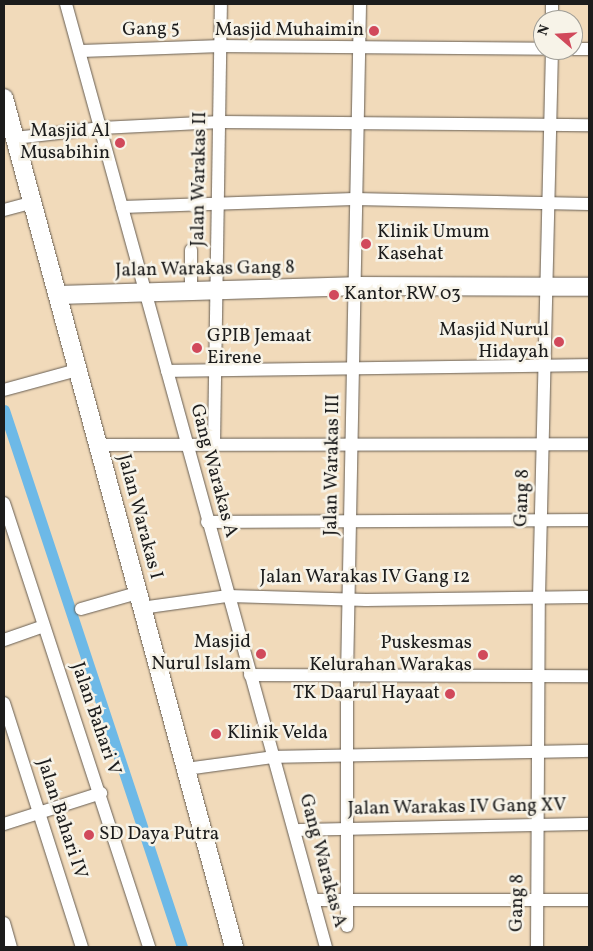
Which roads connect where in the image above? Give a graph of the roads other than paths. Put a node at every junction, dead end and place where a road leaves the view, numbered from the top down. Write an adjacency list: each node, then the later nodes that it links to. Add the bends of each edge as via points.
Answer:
1 (66, 4): 7 (street, Gang Warakas A)
2 (221, 4): 4 (street, Jalan Warakas II)
3 (360, 4): 5 (street, Jalan Warakas III)
4 (222, 46): 5 (street, Gang 5); 7 (street, Gang 5); 10 (street, Jalan Warakas II)
5 (360, 49): 6 (street, Gang 5); 11 (street, Jalan Warakas III)
6 (533, 49)
7 (81, 51): 14 (street, Gang Warakas A)
8 (552, 60): 12 (street, Gang 8)
9 (4, 98): 15 (street, Jalan Warakas I)
10 (220, 122): 11 (street); 14 (street); 21 (street, Jalan Warakas II)
11 (356, 124): 12 (street); 17 (street, Jalan Warakas III)
12 (551, 125): 13 (street); 19 (street, Gang 8)
13 (589, 125)
14 (101, 128): 15 (street); 22 (street, Gang Warakas A)
15 (15, 138): 16 (street, Jalan Warakas I)
16 (32, 198): 18 (street); 23 (street); 31 (street, Jalan Warakas I)
17 (354, 199): 19 (street); 21 (street); 25 (street, Jalan Warakas III)
18 (4, 202)
19 (549, 203): 20 (street); 26 (street, Gang 8)
20 (589, 204)
21 (218, 205): 22 (street); 30 (street, Jalan Warakas II)
22 (122, 207): 28 (street, Gang Warakas A)
23 (4, 210)
24 (191, 250): 29 (street)
25 (353, 286): 26 (street, Jalan Warakas Gang 8); 30 (street, Jalan Warakas Gang 8); 34 (street, Jalan Warakas III)
26 (547, 287): 27 (street); 32 (street, Gang 8)
27 (589, 287)
28 (144, 292): 29 (street, Jalan Warakas Gang 8); 31 (street, Jalan Warakas Gang 8); 37 (street, Gang Warakas A)
29 (191, 292): 30 (street, Jalan Warakas Gang 8)
30 (216, 292): 36 (street, Jalan Warakas II)
31 (58, 295): 35 (street, Jalan Warakas I)
32 (546, 364): 33 (street); 34 (street); 44 (street, Gang 8)
33 (589, 365)
34 (353, 367): 36 (street); 39 (street, Jalan Warakas III)
35 (77, 370): 38 (street); 42 (street, Jalan Warakas I)
36 (214, 370): 37 (street); 40 (street, Jalan Warakas II)
37 (167, 371): 43 (street, Gang Warakas A)
38 (4, 390)
39 (352, 442): 40 (street); 44 (street); 46 (street, Jalan Warakas III)
40 (214, 444): 43 (street)
41 (589, 444): 44 (street)
42 (98, 445): 43 (street); 54 (street, Jalan Warakas I)
43 (187, 445): 49 (street, Gang Warakas A)
44 (543, 445): 47 (street, Gang 8)
45 (4, 502): 56 (street, Jalan Bahari V)
46 (351, 519): 47 (street); 49 (street); 53 (street, Jalan Warakas III)
47 (541, 519): 48 (street); 51 (street, Gang 8)
48 (589, 520)
49 (207, 522): 50 (street, Gang Warakas A)
50 (228, 596): 53 (street, Jalan Warakas IV Gang 12); 54 (street, Jalan Warakas IV Gang 12); 58 (street, Gang Warakas A)
51 (539, 597): 52 (street, Jalan Warakas IV Gang 12); 53 (street, Jalan Warakas IV Gang 12); 60 (street, Gang 8)
52 (589, 597)
53 (349, 600): 59 (street, Jalan Warakas III)
54 (139, 601): 55 (street, Jalan Warakas IV Gang 12); 67 (street, Jalan Warakas I)
55 (81, 609)
56 (44, 626): 57 (street); 68 (street, Jalan Bahari V)
57 (4, 640)
58 (250, 675): 59 (street); 66 (street, Gang Warakas A)
59 (347, 676): 60 (street); 65 (street, Jalan Warakas III)
60 (538, 676): 61 (street); 64 (street, Gang 8)
61 (589, 676)
62 (4, 703): 69 (street, Jalan Bahari IV)
63 (589, 751): 64 (street)
64 (538, 752): 65 (street); 71 (street, Gang 8)
65 (348, 755): 66 (street); 74 (street, Jalan Warakas III)
66 (274, 758): 67 (street); 73 (street, Gang Warakas A)
67 (186, 769): 84 (street, Jalan Warakas I)
68 (101, 793): 69 (street); 83 (street, Jalan Bahari V)
69 (40, 812): 70 (street); 82 (street, Jalan Bahari IV)
70 (4, 824)
71 (538, 824): 72 (street, Jalan Warakas IV Gang XV); 74 (street, Jalan Warakas IV Gang XV); 75 (street, Gang 8)
72 (589, 824)
73 (296, 830): 74 (street, Jalan Warakas IV Gang XV); 76 (street, Gang Warakas A)
74 (346, 830): 78 (street, Jalan Warakas III)
75 (538, 899): 77 (street); 78 (street); 86 (street, Gang 8)
76 (313, 900): 78 (street); 85 (street, Gang Warakas A)
77 (589, 900)
78 (347, 901): 80 (street, Jalan Warakas III)
79 (4, 923): 81 (street)
80 (346, 926)
81 (12, 947)
82 (82, 947)
83 (149, 947)
84 (234, 947)
85 (326, 947)
86 (537, 947)

